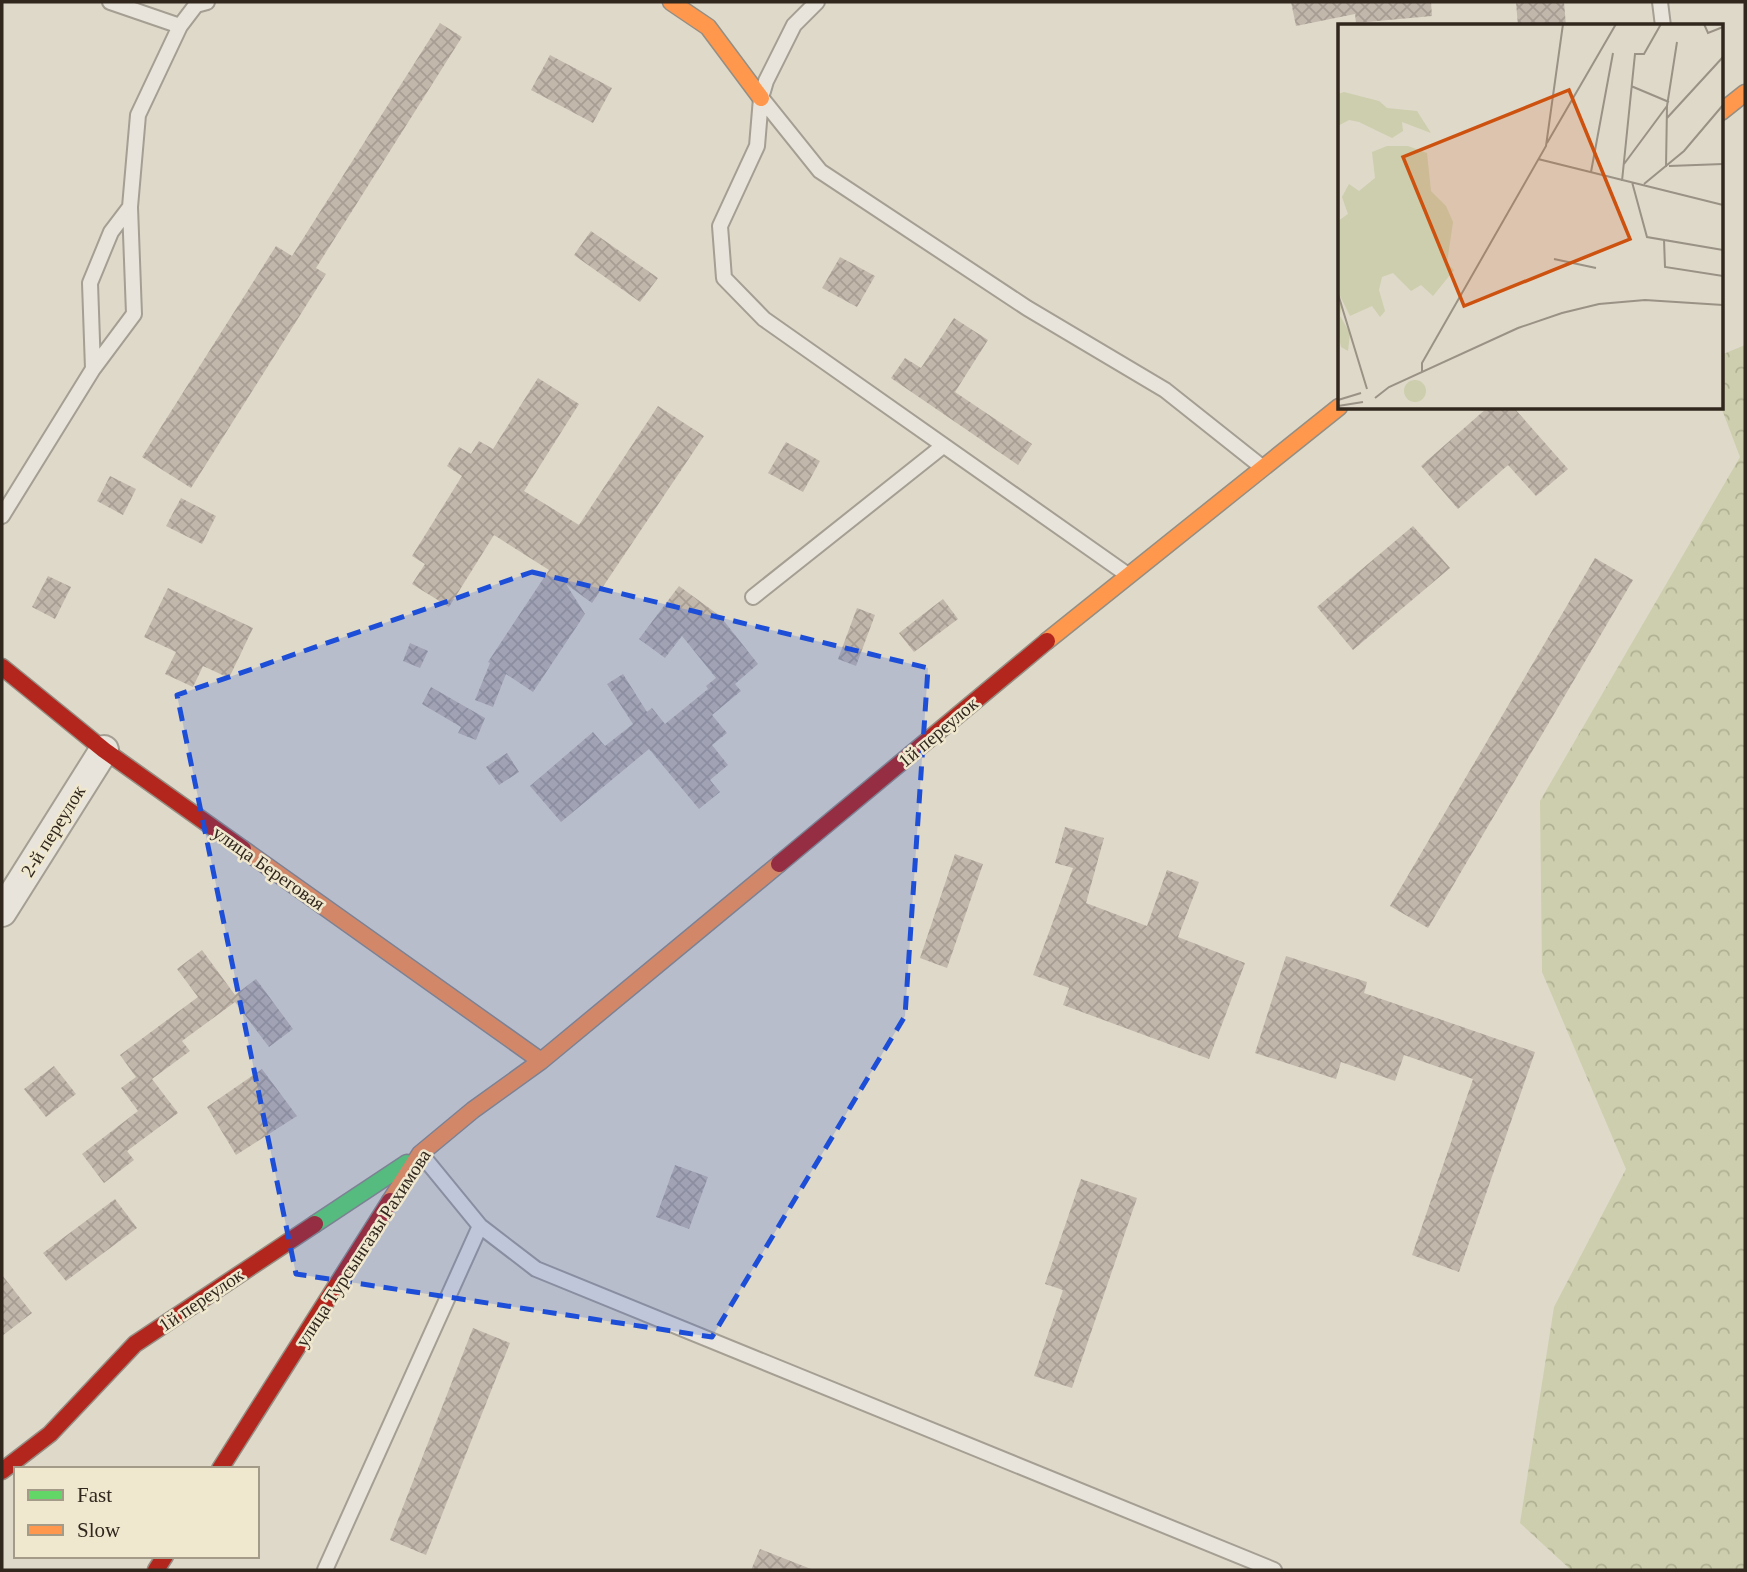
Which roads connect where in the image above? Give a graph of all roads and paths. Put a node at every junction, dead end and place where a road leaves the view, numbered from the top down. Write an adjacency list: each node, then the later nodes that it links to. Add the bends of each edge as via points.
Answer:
1 (110, 2): 7 (lane)
2 (207, 2): 7 (lane, via 196,5)
3 (670, 2): 9 (street, via 708,27)
4 (817, 2): 9 (lane, via 794,25)
5 (1660, 2): 6 (lane)
6 (1662, 24)
7 (180, 26): 11 (lane, via 138,115)
8 (1745, 93): 10 (street)
9 (761, 98): 14 (lane, via 757,146 720,226 724,278 764,319); 15 (lane, via 820,171 1027,308 1164,390)
10 (1722, 111)
11 (130, 206): 12 (lane, via 111,232 90,283); 12 (lane, via 134,314)
12 (93, 369): 16 (lane)
13 (1338, 408): 15 (street, 1й переулок)
14 (943, 446): 17 (lane); 18 (lane)
15 (1263, 468): 17 (street, 1й переулок)
16 (2, 516)
17 (1128, 575): 22 (street, 1й переулок)
18 (753, 597)
19 (2, 667): 20 (street, улица Береговая)
20 (104, 750): 21 (street, 2-й переулок); 22 (street, улица Береговая)
21 (2, 912)
22 (541, 1061): 23 (street, улица Турсынгазы Рахимова)
23 (421, 1154): 24 (lane); 25 (street, улица Турсынгазы Рахимова); 26 (street, 1й переулок, via 135,1344 50,1434)
24 (480, 1226): 27 (lane); 28 (lane, via 536,1269)
25 (221, 1467)
26 (2, 1471)
27 (325, 1570)
28 (1274, 1570)

